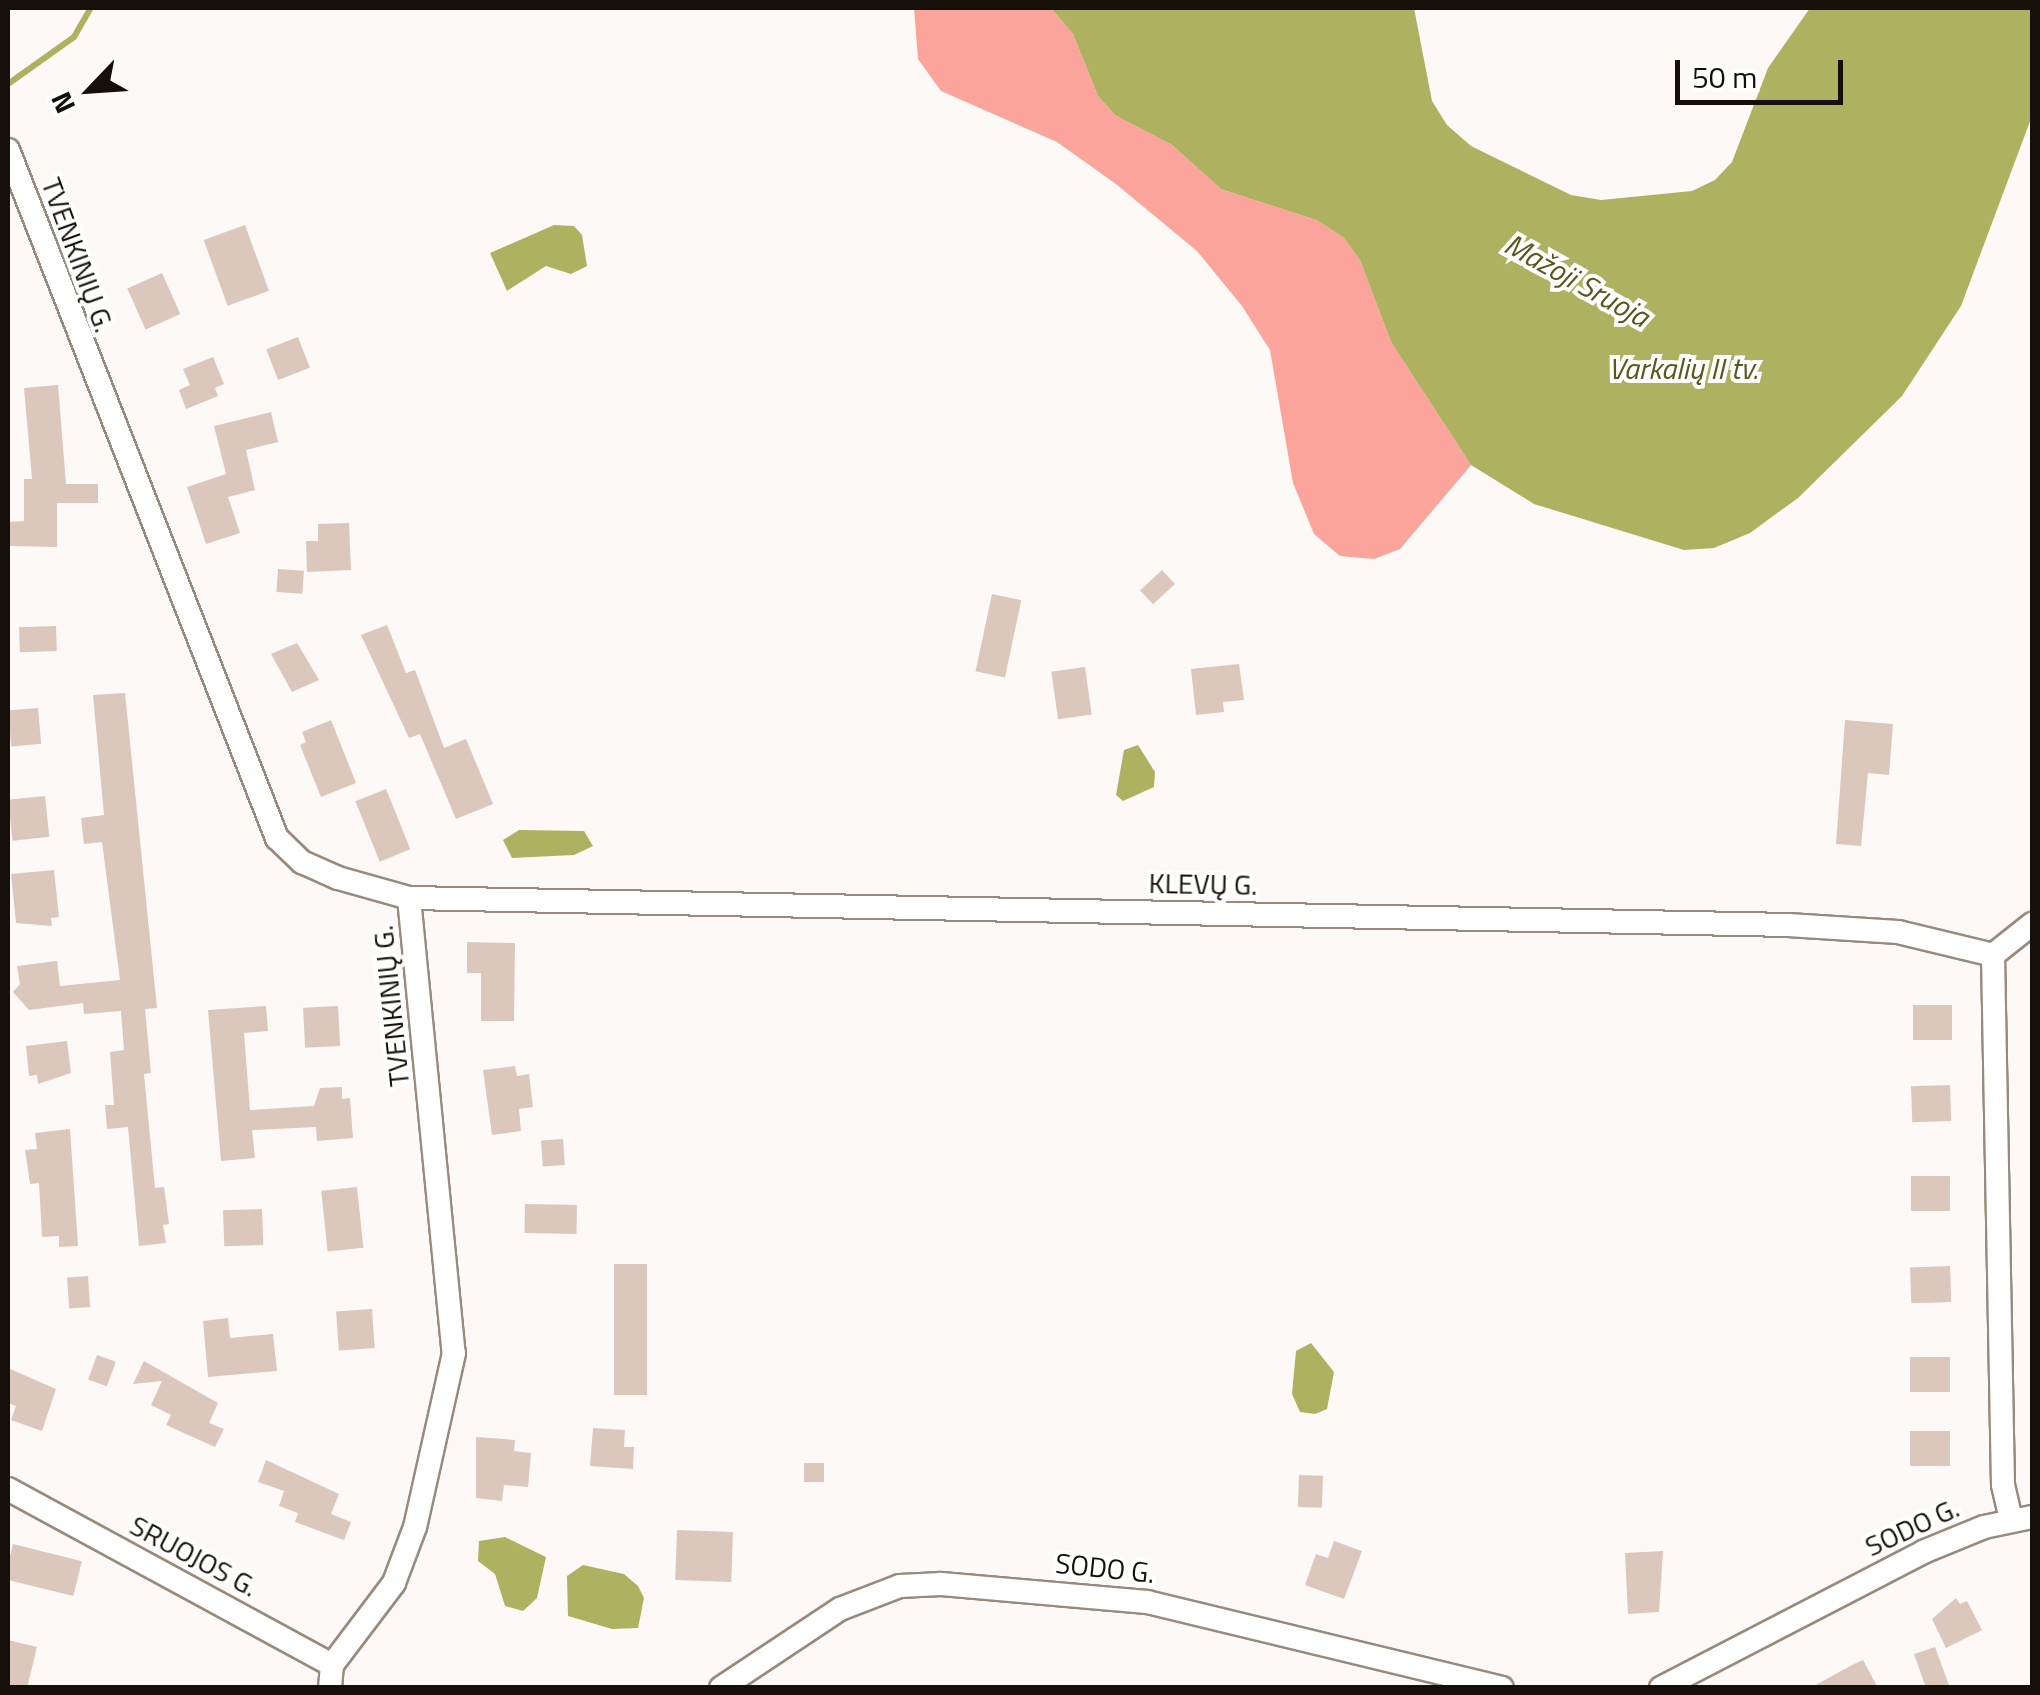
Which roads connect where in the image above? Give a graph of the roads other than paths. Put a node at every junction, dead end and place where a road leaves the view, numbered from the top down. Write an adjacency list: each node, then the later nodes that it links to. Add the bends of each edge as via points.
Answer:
1 (8, 150): 2 (street, TVENKINIŲ G., via 278,838 302,862)
2 (410, 898): 4 (street, KLEVŲ G., via 1788,926 1898,932); 7 (street, TVENKINIŲ G., via 454,1353 415,1527 394,1583)
3 (2032, 924): 4 (street)
4 (1993, 955): 6 (street, via 2003,1485)
5 (8, 1489): 7 (street, SRUOJOS G.)
6 (2022, 1518): 10 (street, SODO G., via 1924,1552)
7 (332, 1676)
8 (721, 1688): 9 (street, SODO G., via 869,1595 941,1584 1146,1602)
9 (1502, 1688)
10 (1661, 1688)

